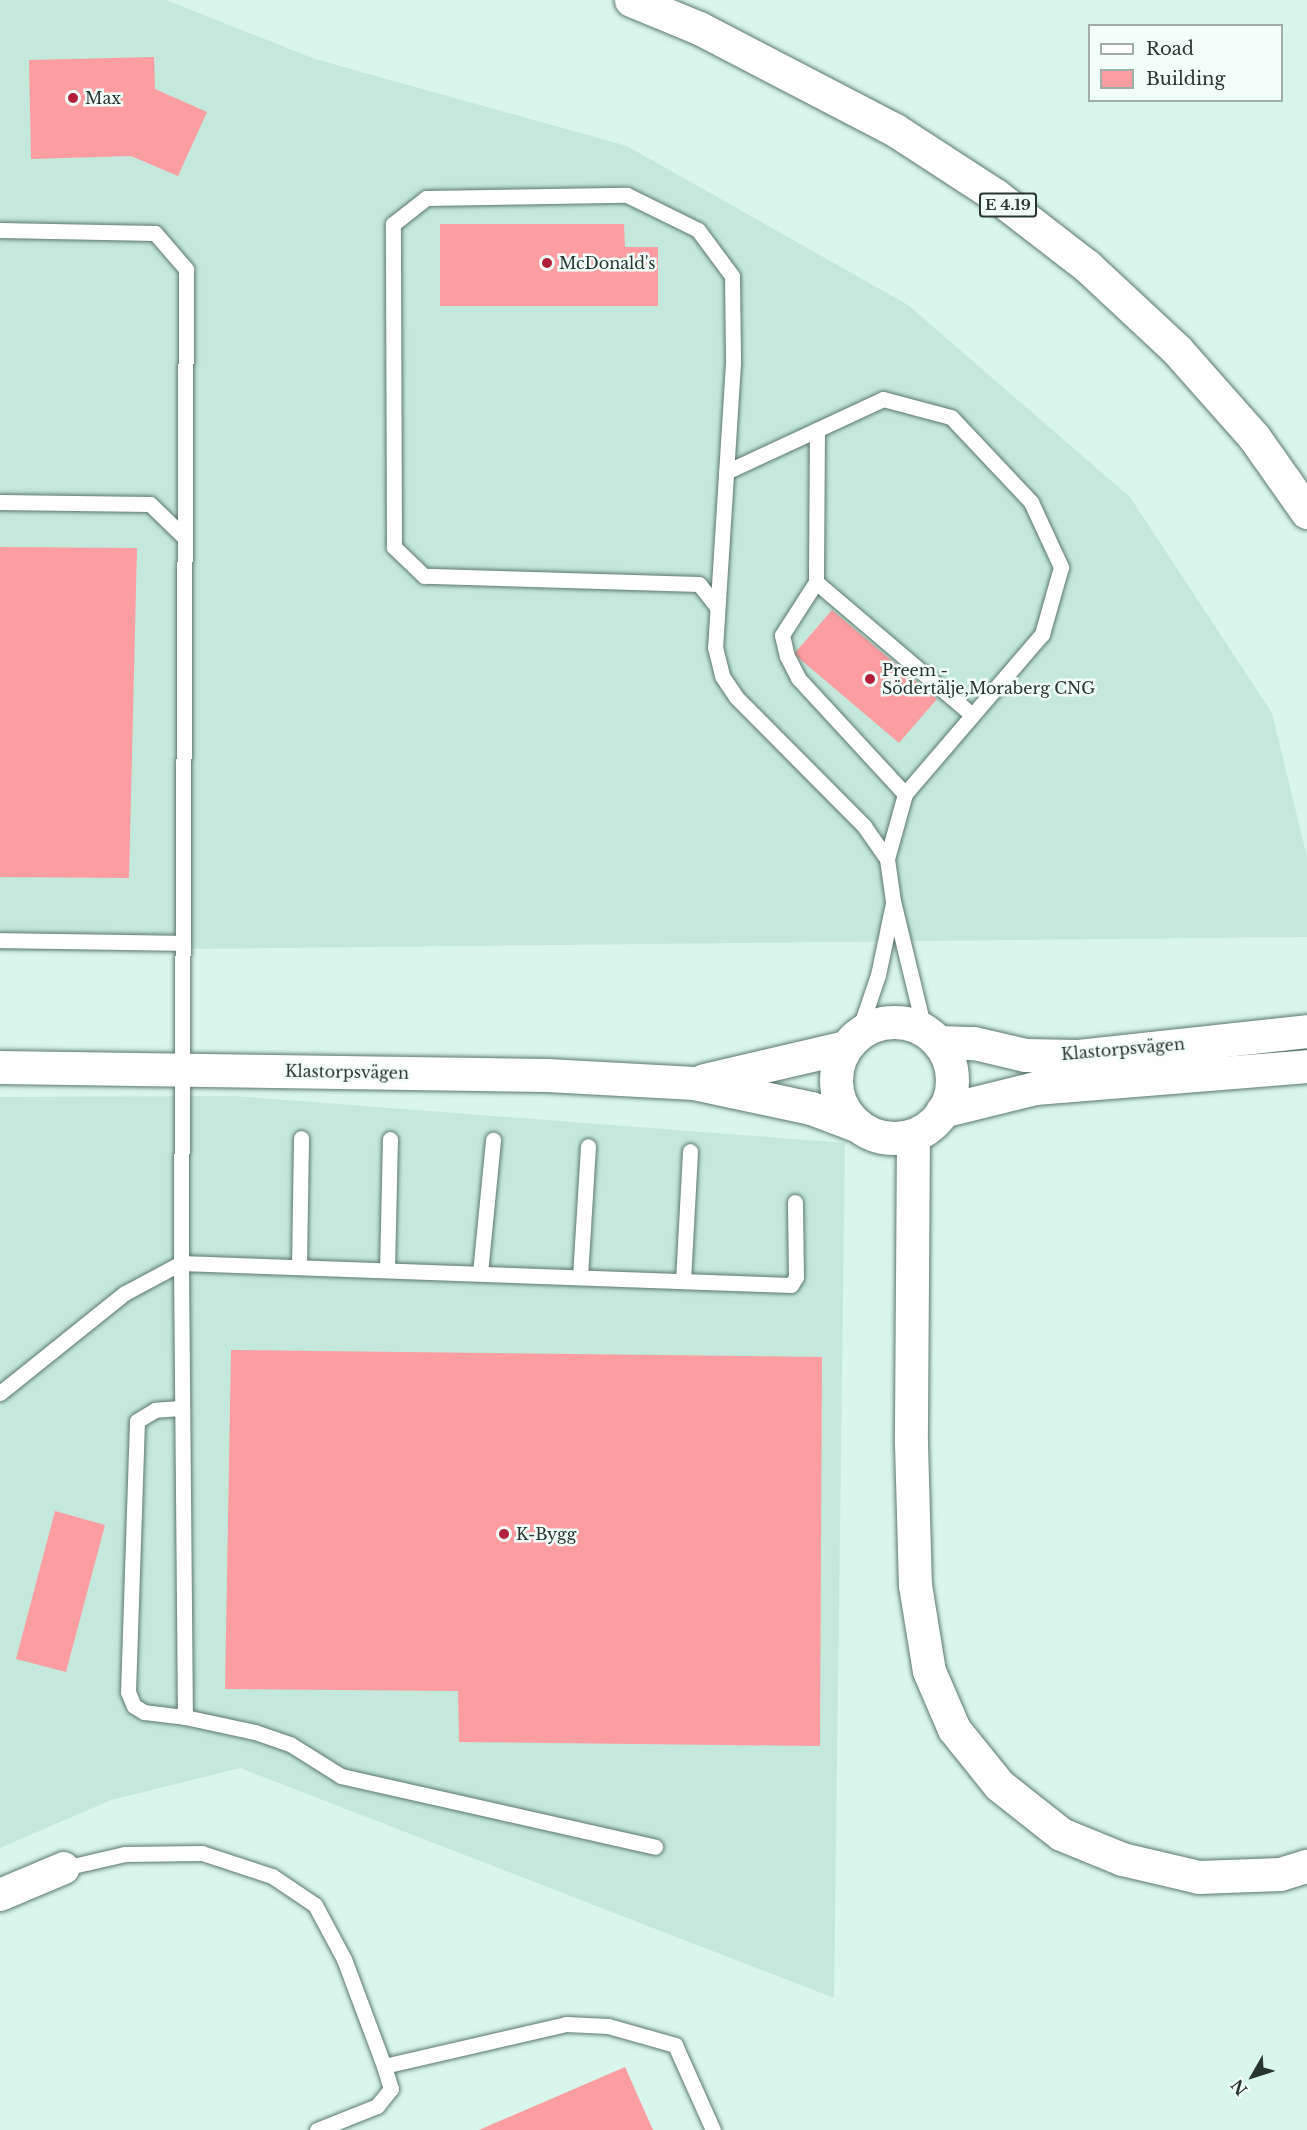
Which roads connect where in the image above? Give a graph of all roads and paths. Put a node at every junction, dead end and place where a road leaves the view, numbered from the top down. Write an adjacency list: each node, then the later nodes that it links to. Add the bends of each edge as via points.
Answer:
1 (631, 0): 6 (main road, E 4.19, via 699,28 895,130 995,195 1087,266 1177,350 1254,437)
2 (0, 230): 7 (lane, via 155,233 186,269)
3 (817, 430): 4 (lane); 8 (lane); 10 (lane, via 884,399 951,417 1031,502 1061,567 1042,634)
4 (726, 472): 9 (lane); 9 (lane, via 733,363 732,276 698,230 627,195 426,198 393,224 394,548 424,576 699,584)
5 (0, 502): 7 (lane, via 150,504)
6 (1307, 512)
7 (185, 538): 15 (lane)
8 (816, 582): 10 (lane); 11 (lane, via 782,635 787,656 798,678)
9 (717, 607): 12 (lane, via 715,647 722,676 736,697 864,826)
10 (972, 715): 11 (lane)
11 (905, 794): 12 (lane)
12 (887, 859): 13 (lane)
13 (893, 901): 17 (lane); 18 (lane, via 879,975)
14 (0, 940): 15 (lane)
15 (183, 943): 21 (lane)
16 (1307, 1031): 17 (main road, Klastorpsvägen, via 1078,1056 1025,1054)
17 (932, 1036): 18 (main road, via 896,1021 876,1024); 23 (main road, via 950,1065 952,1085)
18 (852, 1041): 22 (main road, Klastorpsvägen); 24 (main road, via 838,1066 837,1093)
19 (1307, 1066): 23 (main road, Klastorpsvägen, via 1035,1088)
20 (0, 1068): 21 (main road, Klastorpsvägen)
21 (184, 1070): 22 (main road, Klastorpsvägen, via 547,1075); 32 (lane)
22 (694, 1083): 24 (main road, Klastorpsvägen, via 810,1108)
23 (942, 1111): 25 (main road)
24 (859, 1126): 25 (main road, via 877,1135)
25 (913, 1136): 42 (main road, via 911,1444 915,1586 929,1671 954,1729 999,1785 1061,1834 1122,1859 1199,1877 1280,1874)
26 (301, 1138): 33 (lane)
27 (390, 1139): 34 (lane)
28 (493, 1140): 35 (lane)
29 (588, 1146): 36 (lane)
30 (690, 1151): 37 (lane)
31 (795, 1202): 37 (lane, via 796,1277 791,1285)
32 (182, 1263): 33 (lane); 38 (lane, via 125,1293); 39 (lane)
33 (299, 1267): 34 (lane)
34 (387, 1270): 35 (lane)
35 (480, 1273): 36 (lane)
36 (580, 1277): 37 (lane)
37 (683, 1281)
38 (0, 1393)
39 (181, 1408): 40 (lane); 40 (lane, via 155,1410 137,1421 128,1692 134,1706 144,1712)
40 (185, 1717): 41 (lane, via 290,1744 341,1776)
41 (655, 1847)
42 (1307, 1866)
43 (64, 1868): 44 (street); 45 (lane, via 125,1854 202,1853 272,1876 315,1905 344,1959)
44 (0, 1895)
45 (384, 2066): 46 (lane, via 392,2089 377,2106); 47 (lane, via 566,2024 608,2025 675,2045)
46 (317, 2130)
47 (713, 2130)

